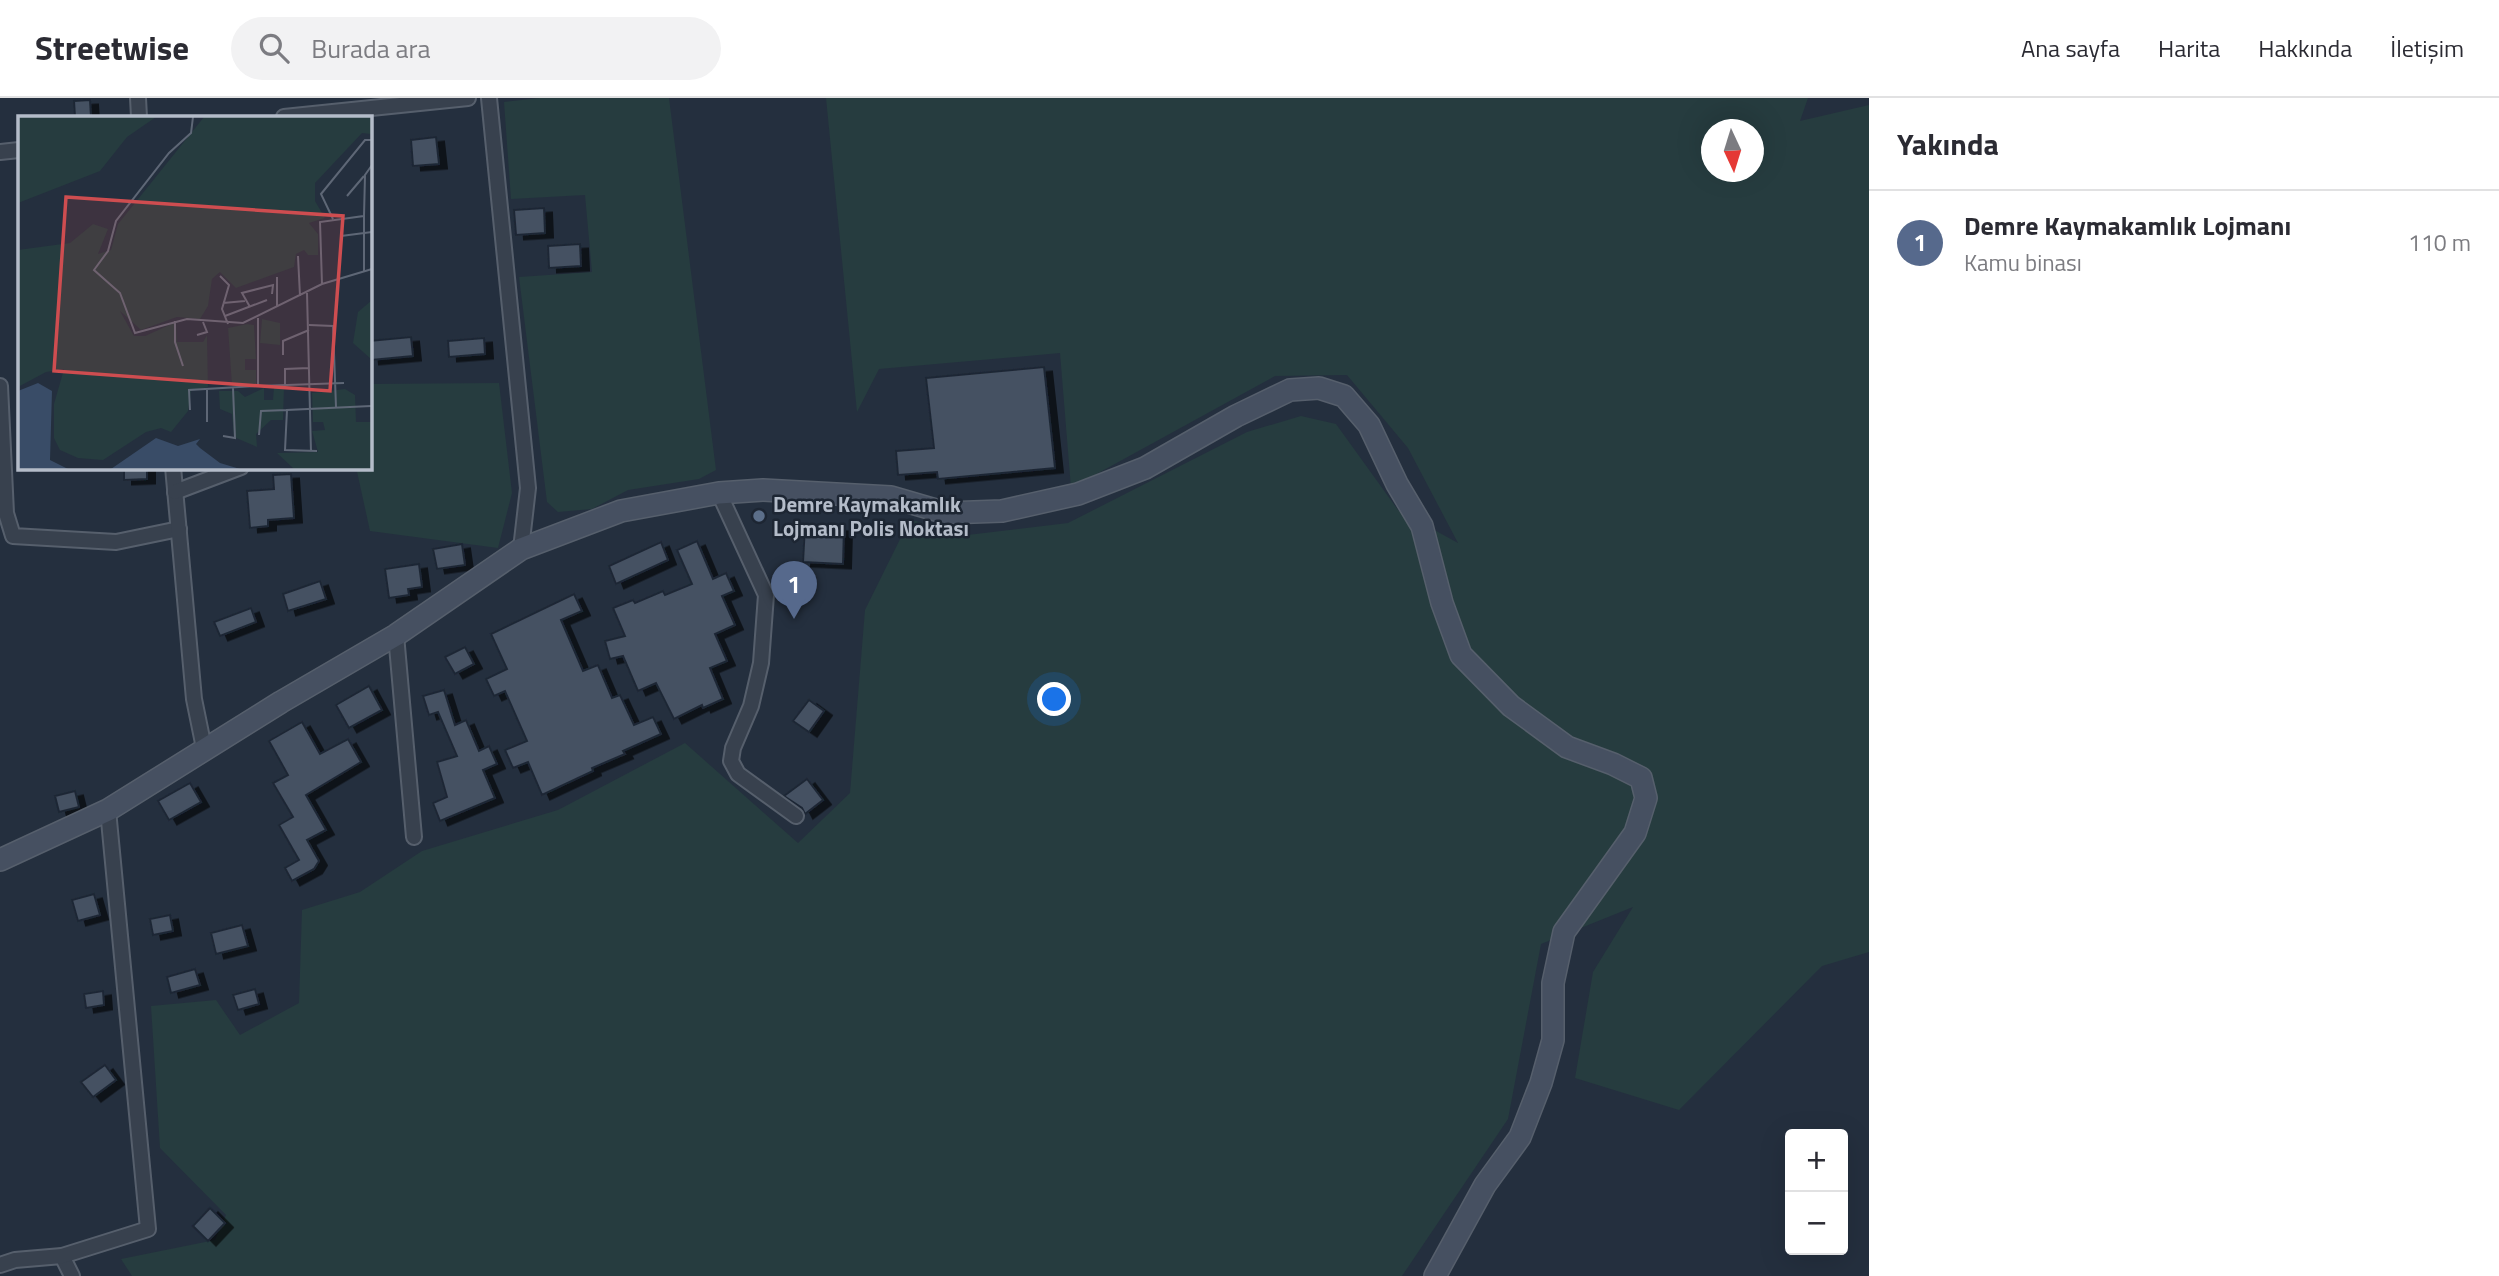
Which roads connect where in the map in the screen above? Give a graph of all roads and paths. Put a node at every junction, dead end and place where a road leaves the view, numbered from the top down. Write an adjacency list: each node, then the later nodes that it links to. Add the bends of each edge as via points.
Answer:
1 (138, 98): 4 (street)
2 (468, 98): 5 (street)
3 (489, 98): 14 (street, via 528,488)
4 (139, 116)
5 (310, 116)
6 (18, 150): 7 (street)
7 (0, 152)
8 (0, 386): 13 (street, via 6,513 13,536 116,542)
9 (173, 469): 11 (street)
10 (236, 469): 11 (street)
11 (175, 492): 13 (street)
12 (719, 493): 14 (street, via 621,510); 18 (street, via 766,595 758,674 731,761 738,774); 24 (street, via 763,490 891,497 946,513 1002,511 1078,494 1145,468 1290,390 1319,388 1345,396 1370,425 1422,526 1461,655 1511,706 1567,747 1641,778 1646,799 1635,833 1564,932 1553,983 1553,1040 1520,1137 1485,1185)
13 (178, 529): 16 (street, via 194,699)
14 (521, 549): 15 (street)
15 (396, 635): 16 (street); 19 (street)
16 (204, 748): 17 (street)
17 (108, 810): 20 (street); 21 (street, via 148,1229)
18 (796, 816)
19 (414, 837)
20 (0, 860)
21 (62, 1256): 22 (street); 23 (street)
22 (0, 1265)
23 (72, 1276)
24 (1435, 1276)

